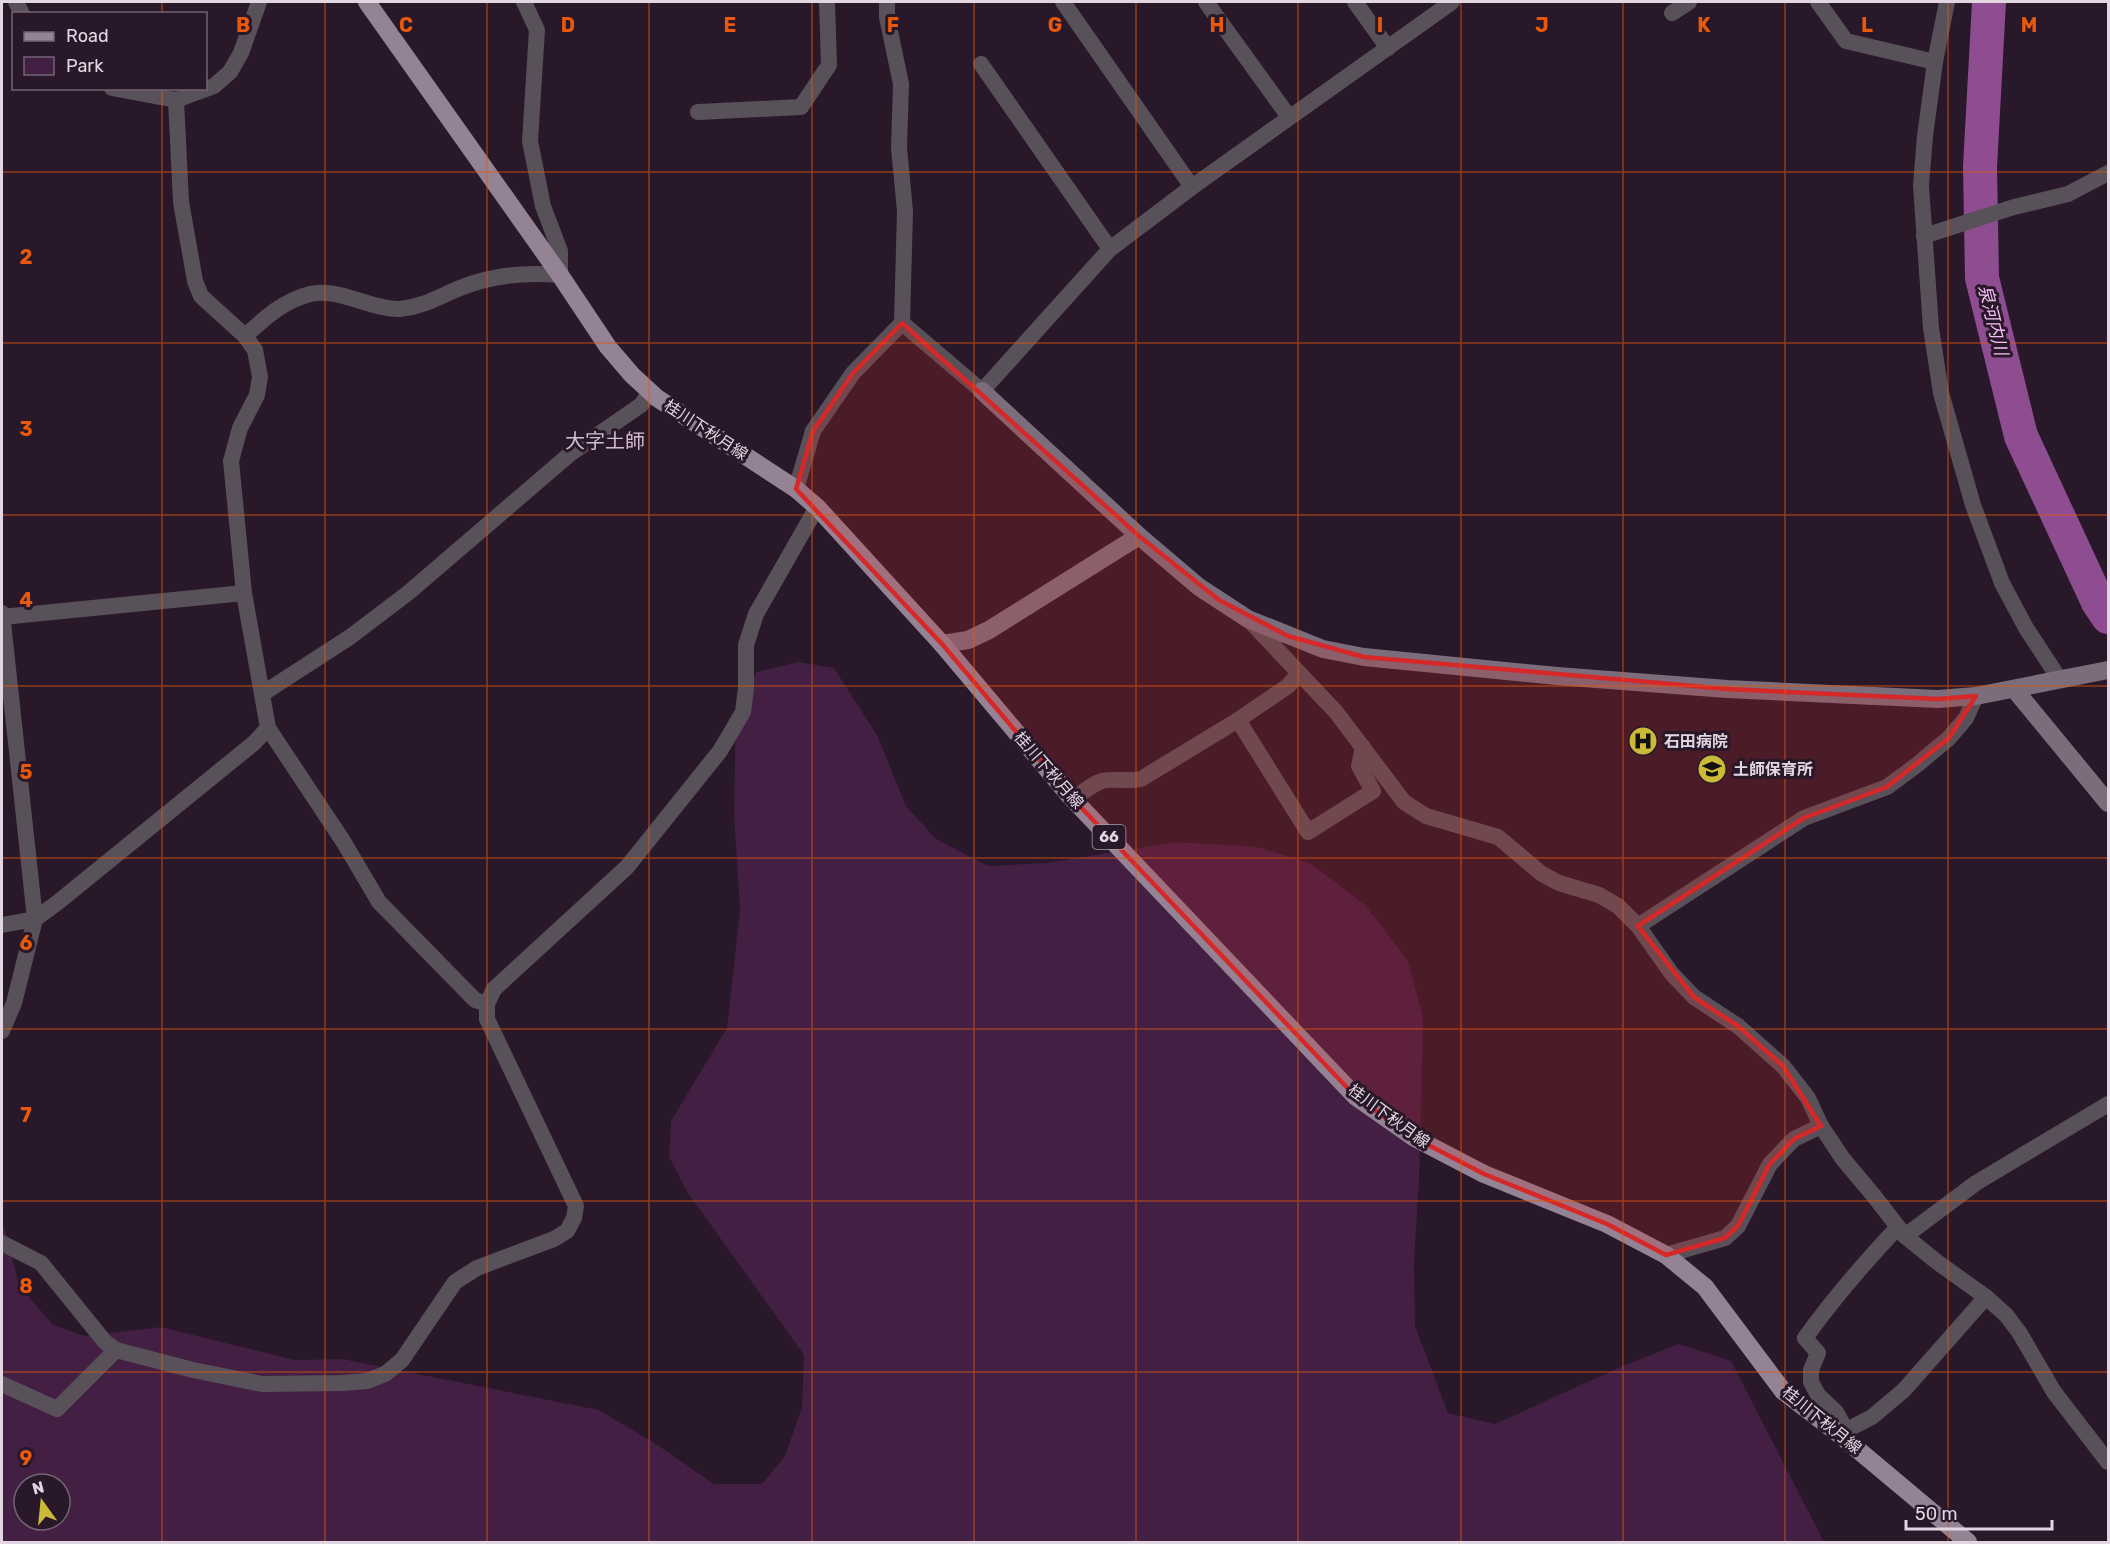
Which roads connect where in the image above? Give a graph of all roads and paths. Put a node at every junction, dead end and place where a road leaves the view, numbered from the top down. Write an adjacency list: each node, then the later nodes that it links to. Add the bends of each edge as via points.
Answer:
1 (259, 2): 18 (street, via 230,72)
2 (367, 2): 28 (main road, 桂川下秋月線 / 66)
3 (524, 2): 28 (street, via 537,30 530,141 543,206 560,251)
4 (827, 2): 22 (street, via 829,65 801,108)
5 (900, 2): 13 (street)
6 (1062, 2): 25 (street)
7 (1206, 2): 23 (street)
8 (1355, 2): 15 (street)
9 (1452, 2): 15 (street)
10 (1689, 2): 14 (street)
11 (1818, 2): 16 (street, via 1846,41)
12 (1947, 2): 16 (street)
13 (887, 9): 29 (street, via 901,84 899,148 905,211)
14 (1672, 13)
15 (1388, 48): 23 (street)
16 (1935, 62): 26 (street, via 1921,186)
17 (981, 64): 27 (street)
18 (207, 89)
19 (123, 90): 21 (street)
20 (203, 90): 21 (street)
21 (176, 100): 30 (street, via 181,202 195,281 201,296)
22 (698, 112)
23 (1289, 117): 25 (street)
24 (2109, 173): 26 (street, via 2068,194)
25 (1192, 187): 27 (street)
26 (1930, 235): 42 (street, via 1931,328 1941,393 1973,505 2002,583)
27 (1110, 249): 31 (street)
28 (560, 275): 30 (street, via 501,277 461,287 415,308 396,309 312,293 280,305); 32 (main road, 桂川下秋月線 / 66, via 608,347)
29 (902, 323): 31 (street); 33 (street, via 853,373 813,431)
30 (245, 336): 36 (street, via 255,350 260,377 257,395 240,428 231,461)
31 (982, 391): 35 (street)
32 (650, 392): 33 (main road, 桂川下秋月線 / 66); 44 (street, via 641,405 570,454 391,606)
33 (796, 489): 34 (main road, 桂川下秋月線 / 66)
34 (817, 507): 39 (main road, 桂川下秋月線 / 66); 54 (street, via 756,614 746,645 742,712 720,751 627,867 494,988)
35 (1139, 536): 38 (street, via 1199,587); 39 (street, via 989,630 968,640)
36 (244, 593): 37 (street); 44 (street)
37 (2, 616): 51 (street)
38 (1248, 619): 41 (street); 45 (street, via 1323,649 1364,657 1726,689 1938,699)
39 (942, 644): 49 (main road, 桂川下秋月線 / 66)
40 (2101, 672): 42 (street)
41 (1299, 673): 46 (street, via 1288,687); 48 (street)
42 (2060, 680): 43 (street)
43 (2015, 690): 45 (street); 50 (street)
44 (262, 694): 47 (street)
45 (1976, 696): 53 (street, via 1966,718 1949,738 1887,787 1804,818)
46 (1238, 720): 48 (street, via 1308,832 1373,791 1359,766); 49 (street, via 1141,779 1100,782)
47 (268, 728): 51 (street); 54 (street, via 344,841 379,902 475,1000)
48 (1363, 747): 53 (street, via 1404,802 1426,816 1498,837 1542,874 1599,895 1618,906)
49 (1073, 799): 60 (main road, 桂川下秋月線 / 66, via 1356,1097 1413,1137 1484,1174 1607,1224)
50 (2109, 803)
51 (35, 919): 52 (street); 55 (street, via 14,1003)
52 (2, 925)
53 (1638, 926): 57 (street, via 1672,974 1694,997 1737,1026 1783,1066 1808,1098)
54 (487, 1004): 62 (street, via 487,1019 576,1206 567,1231 477,1268 454,1282 402,1360 385,1374 367,1381 262,1384)
55 (2, 1031)
56 (2109, 1104): 58 (street)
57 (1821, 1126): 58 (street); 60 (street, via 1794,1138 1770,1164 1738,1226 1725,1238)
58 (1901, 1232): 61 (street); 64 (street, via 1868,1259 1805,1338 1818,1353 1811,1382 1836,1412)
59 (2, 1243): 62 (street, via 41,1263 105,1342)
60 (1666, 1255): 64 (main road, 桂川下秋月線 / 66, via 1705,1287 1783,1391)
61 (1986, 1297): 64 (street, via 1904,1390 1872,1417); 65 (street, via 2019,1332 2054,1392)
62 (116, 1350): 63 (street, via 57,1409)
63 (2, 1384)
64 (1843, 1432): 66 (main road, 桂川下秋月線 / 66)
65 (2109, 1462)
66 (1968, 1542)

